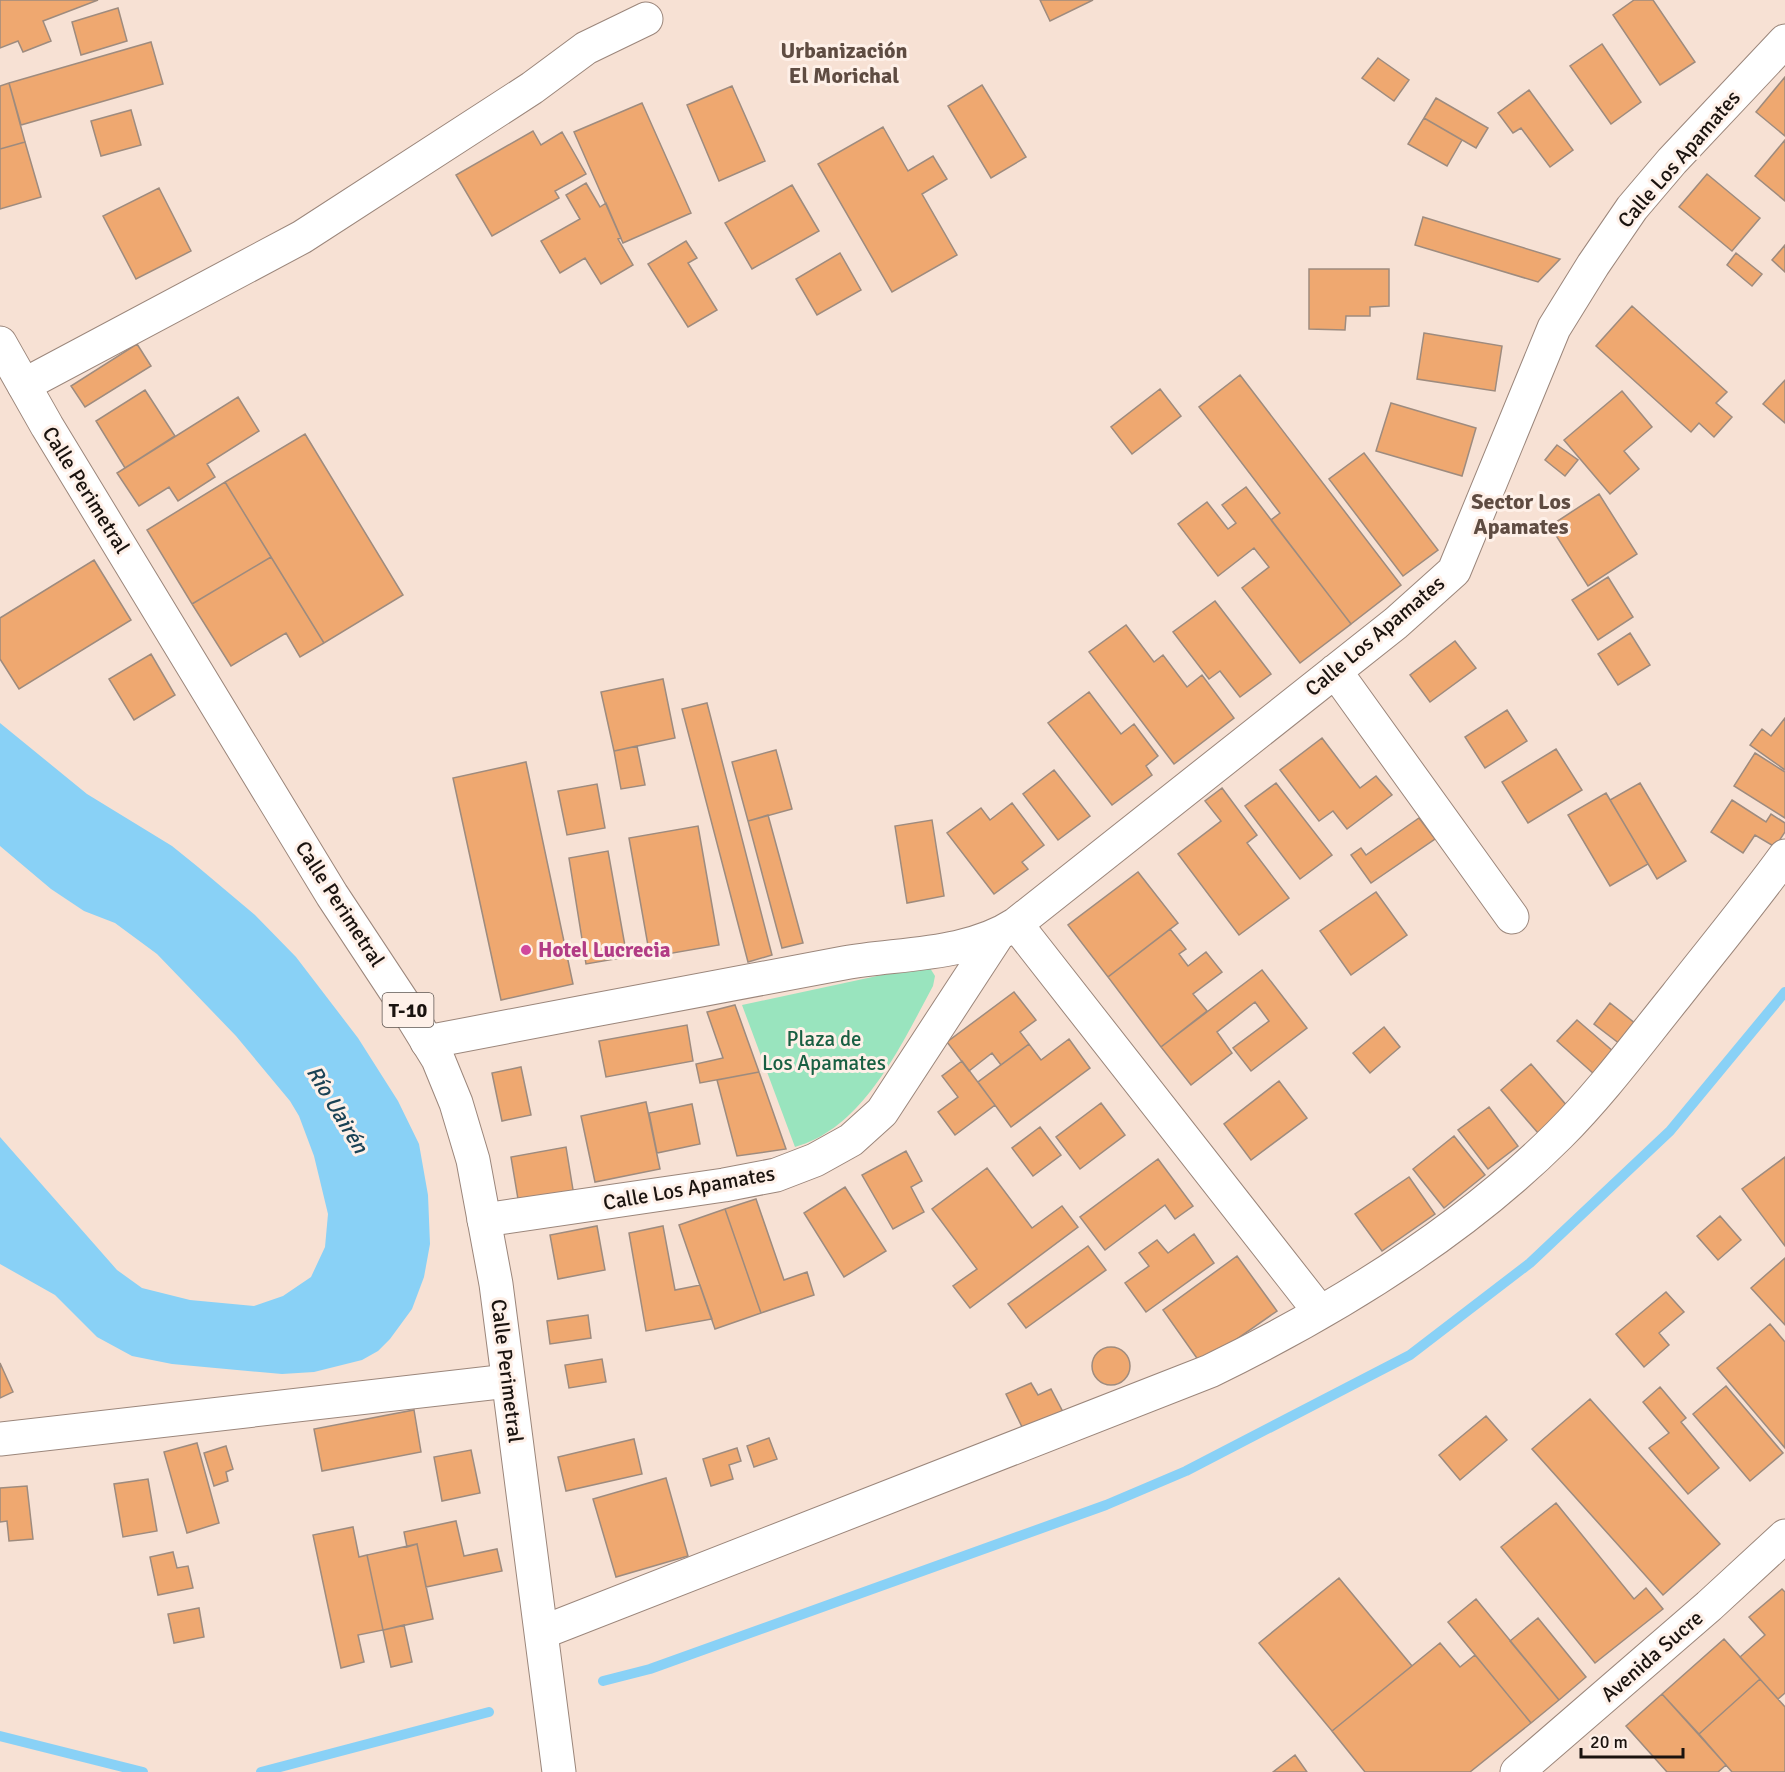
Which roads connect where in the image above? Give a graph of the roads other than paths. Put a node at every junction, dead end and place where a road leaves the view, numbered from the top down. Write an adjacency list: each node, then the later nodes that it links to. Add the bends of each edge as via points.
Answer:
1 (646, 19): 4 (main road, via 586,48 532,88 302,237)
2 (1785, 41): 5 (main road, Calle Los Apamates, via 1639,200 1587,274 1545,347 1454,571)
3 (0, 343): 4 (main road, Calle Perimetral / T-10)
4 (24, 385): 9 (main road, Calle Perimetral / T-10, via 332,895)
5 (1335, 671): 7 (main road); 8 (main road, Calle Los Apamates)
6 (1785, 856): 11 (main road, via 1607,1083 1558,1136 1443,1232)
7 (1512, 917)
8 (1006, 930): 9 (main road, Calle Los Apamates, via 973,945 847,963); 10 (main road, Calle Los Apamates, via 882,1112 850,1140 815,1160 776,1175 724,1185); 11 (main road)
9 (428, 1042): 10 (main road, Calle Perimetral / T-10, via 456,1103 473,1160)
10 (484, 1220): 12 (main road, Calle Perimetral / T-10)
11 (1320, 1312): 15 (main road, via 1268,1342 1165,1390)
12 (508, 1381): 13 (main road); 15 (main road, Calle Perimetral / T-10)
13 (0, 1439)
14 (1785, 1536): 17 (main road, Avenida Sucre)
15 (543, 1632): 16 (main road, Calle Perimetral / T-10)
16 (559, 1772)
17 (1517, 1772)

